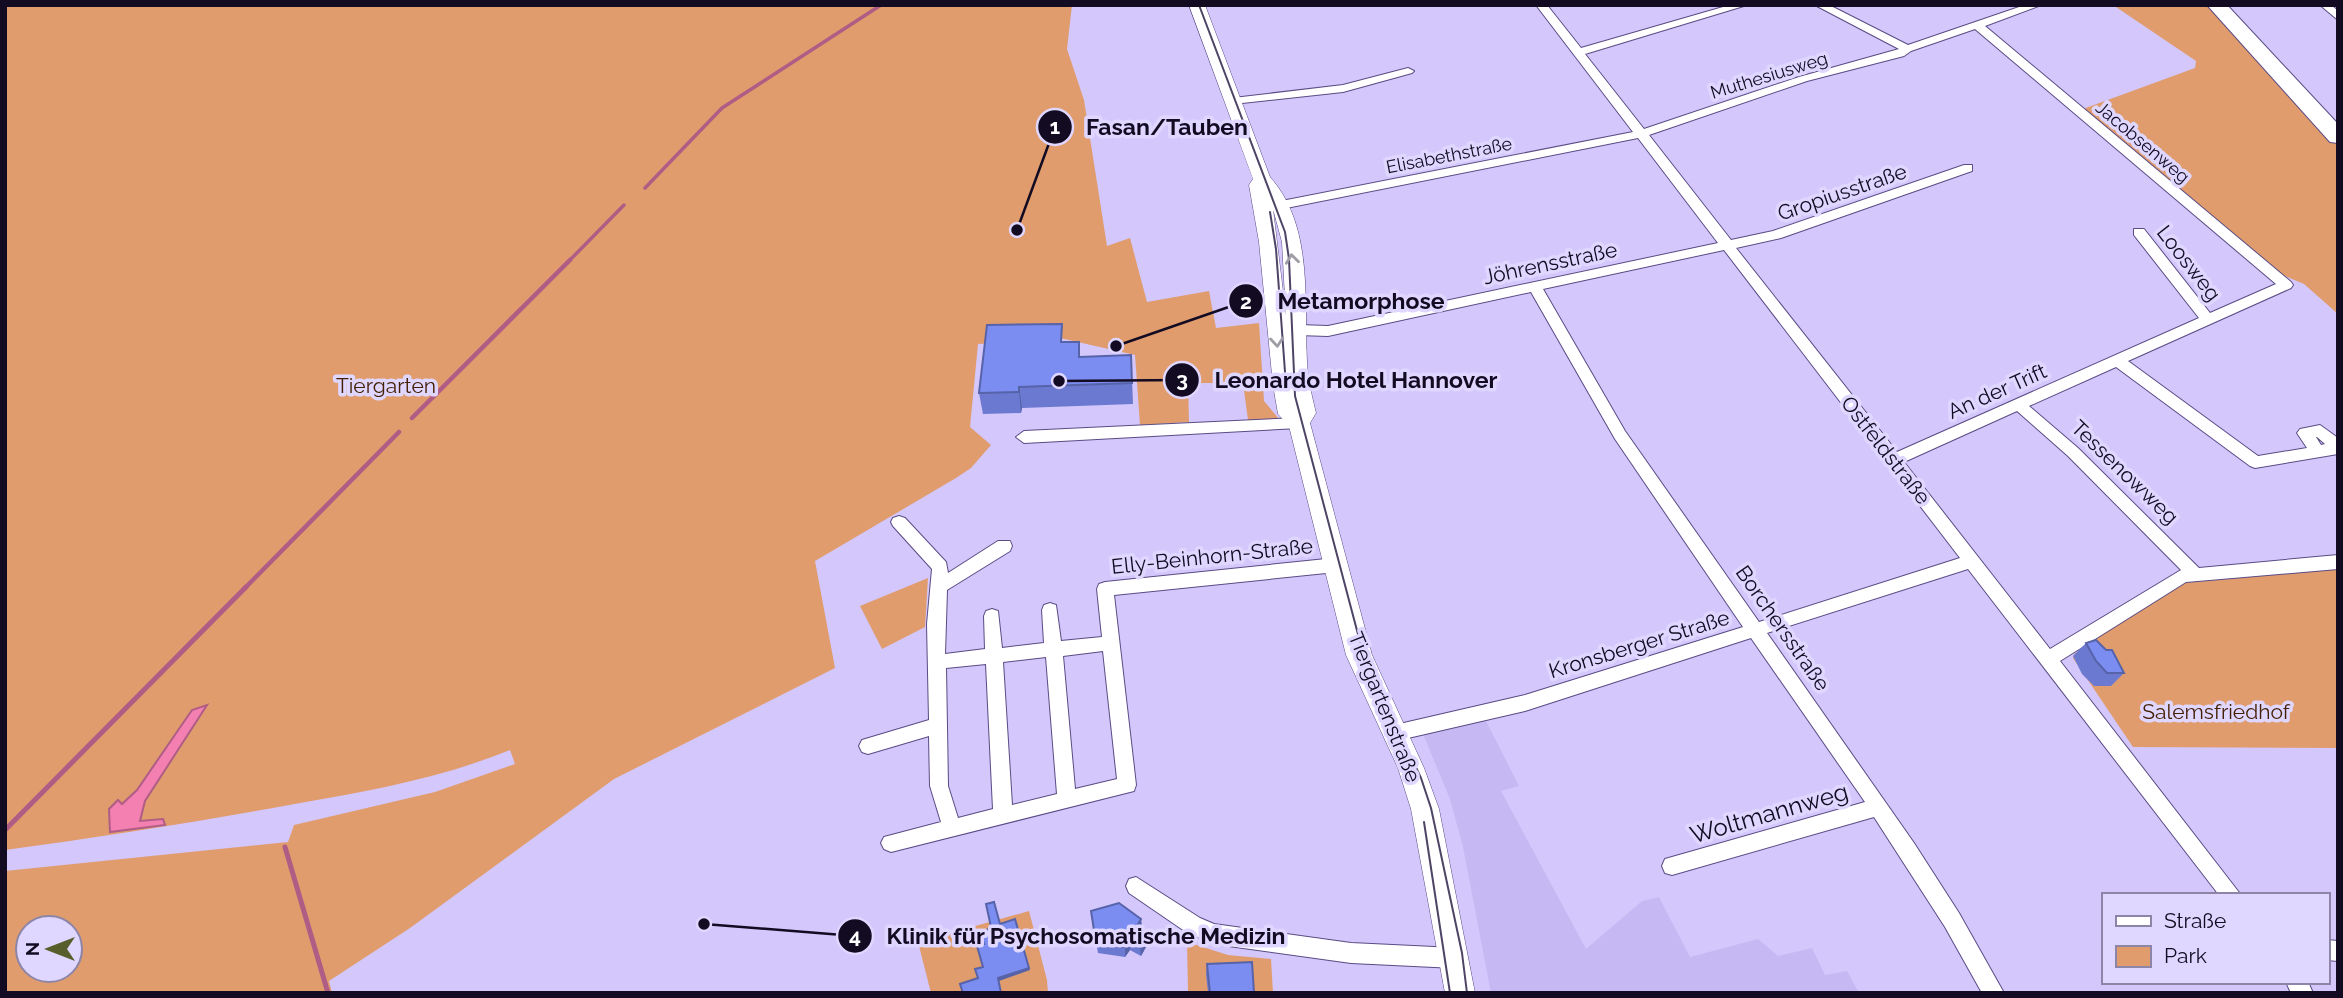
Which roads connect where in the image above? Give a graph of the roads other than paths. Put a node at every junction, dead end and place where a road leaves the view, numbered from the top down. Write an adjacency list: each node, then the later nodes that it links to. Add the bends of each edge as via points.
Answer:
1 (1197, 5): 14 (main road, Tiergartenstraße)
2 (1541, 5): 12 (street, Ostfeldstraße)
3 (1742, 5): 12 (street)
4 (1820, 5): 11 (street)
5 (2036, 5): 10 (street, Muthesiusweg)
6 (2216, 5): 17 (highway)
7 (2230, 5): 15 (highway)
8 (2325, 5): 9 (street)
9 (2338, 17)
10 (1978, 26): 11 (street, Muthesiusweg); 22 (street, Jacobsenweg)
11 (1907, 49): 16 (street, Muthesiusweg)
12 (1577, 53): 16 (street, Ostfeldstraße)
13 (1408, 71): 14 (street, via 1345,87)
14 (1233, 101): 19 (main road, Tiergartenstraße, via 1262,179 1258,185)
15 (2338, 120)
16 (1641, 134): 19 (street, Elisabethstraße); 21 (street, Ostfeldstraße)
17 (2338, 137)
18 (1968, 168): 21 (street, Gropiusstraße, via 1776,235)
19 (1272, 207): 25 (main road, Tiergartenstraße, one-way to 19, via 1286,219); 28 (main road, Tiergartenstraße, one-way to 28, via 1270,242 1282,386 1289,414)
20 (2139, 232): 24 (street, Loosweg)
21 (1728, 247): 23 (street, Jöhrensstraße); 31 (street, Ostfeldstraße)
22 (2287, 285): 24 (street, An der Trift)
23 (1535, 288): 25 (street, Jöhrensstraße, via 1328,331); 41 (street, Borchersstraße, via 1619,434)
24 (2207, 319): 26 (street, An der Trift)
25 (1298, 330): 28 (main road, Tiergartenstraße, via 1298,376 1305,413)
26 (2117, 360): 27 (street, An der Trift); 30 (street, via 2255,462)
27 (2018, 404): 31 (street, An der Trift); 37 (street, Tessenowweg)
28 (1299, 423): 29 (street); 36 (main road, Tiergartenstraße)
29 (1024, 437)
30 (2317, 451)
31 (1894, 460): 34 (street, Ostfeldstraße)
32 (899, 522): 38 (street, via 940,567)
33 (1004, 546): 38 (street)
34 (1973, 561): 41 (street, Kronsberger Straße); 45 (street, Ostfeldstraße)
35 (2338, 562): 37 (street)
36 (1336, 565): 42 (street, Elly-Beinhorn-Straße, via 1104,589); 48 (main road, Tiergartenstraße, via 1359,655)
37 (2197, 576): 45 (street, via 2183,576)
38 (938, 584): 46 (street)
39 (1050, 610): 43 (street)
40 (992, 617): 44 (street)
41 (1758, 631): 48 (street, Kronsberger Straße, via 1525,703); 51 (street, Borchersstraße)
42 (1111, 643): 43 (street); 50 (street, Elly-Beinhorn-Straße, via 1127,785)
43 (1053, 650): 44 (street); 50 (street)
44 (993, 656): 46 (street); 52 (street)
45 (2048, 659): 57 (street, Ostfeldstraße)
46 (937, 662): 47 (street)
47 (938, 725): 49 (street); 53 (street, via 939,786)
48 (1395, 733): 58 (main road, Tiergartenstraße, via 1425,809)
49 (869, 746)
50 (1067, 800): 52 (street, Elly-Beinhorn-Straße)
51 (1879, 807): 55 (street, Woltmannweg); 60 (street, Borchersstraße, via 1955,922)
52 (1003, 816): 53 (street, Elly-Beinhorn-Straße)
53 (952, 828): 54 (street, Elly-Beinhorn-Straße)
54 (891, 843)
55 (1672, 866)
56 (1136, 886): 58 (street, via 1214,934 1351,953)
57 (2229, 893)
58 (1455, 958): 59 (main road, Tiergartenstraße)
59 (1460, 993)
60 (1994, 993)

